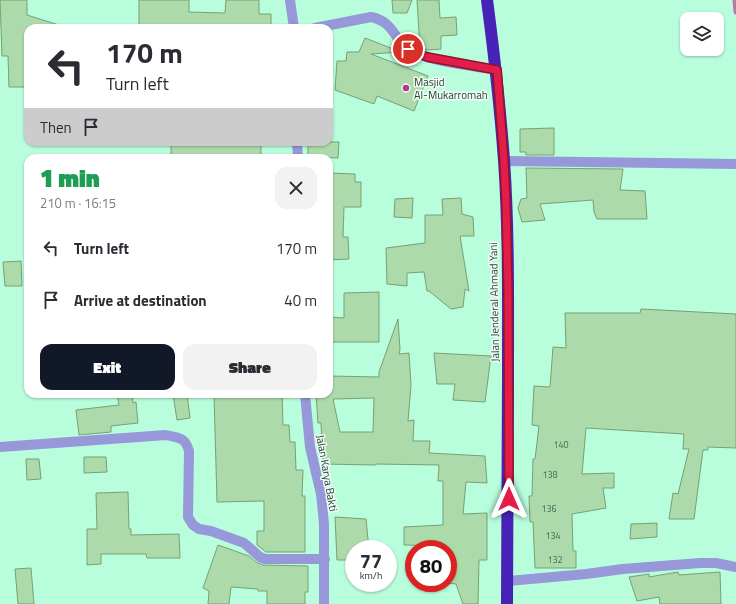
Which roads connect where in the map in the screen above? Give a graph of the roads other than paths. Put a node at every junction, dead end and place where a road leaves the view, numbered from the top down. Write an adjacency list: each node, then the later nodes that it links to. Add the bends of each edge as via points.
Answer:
1 (290, 0): 3 (street)
2 (487, 0): 5 (highway, Jalan Jenderal Ahmad Yani)
3 (293, 24)
4 (333, 24): 5 (street, via 376,18 389,26 408,49 427,57)
5 (497, 70): 6 (highway, Jalan Jenderal Ahmad Yani)
6 (504, 161): 7 (street); 12 (highway, Jalan Jenderal Ahmad Yani, via 508,291)
7 (736, 164)
8 (305, 398): 10 (street, Jalan Karya Bakti, via 310,447 322,501)
9 (0, 447): 10 (street, via 166,435 179,438 186,442 189,451 188,517 193,526 244,543 265,559)
10 (325, 559): 13 (street, Jalan Karya Bakti)
11 (736, 567): 12 (street, via 700,563)
12 (508, 581): 14 (highway, Jalan Jenderal Ahmad Yani)
13 (324, 604)
14 (508, 604)

